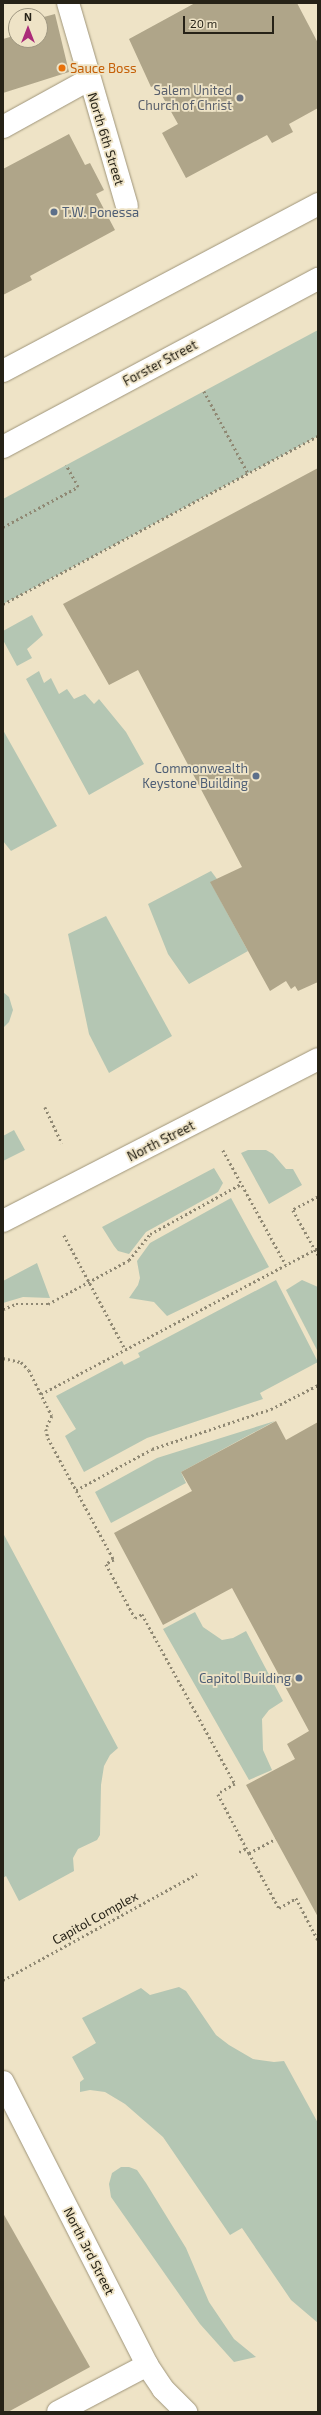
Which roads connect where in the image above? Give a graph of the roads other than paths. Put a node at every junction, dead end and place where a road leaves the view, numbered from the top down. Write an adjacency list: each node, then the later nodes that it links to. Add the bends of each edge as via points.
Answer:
1 (68, 3): 2 (main road, North 6th Street)
2 (88, 80): 3 (main road); 5 (main road, North 6th Street)
3 (3, 127)
4 (318, 204): 7 (main road)
5 (127, 206)
6 (318, 279): 8 (main road, Forster Street)
7 (3, 371)
8 (3, 447)
9 (318, 1059): 10 (main road, North Street)
10 (3, 1221)
11 (3, 2082): 12 (main road, North 3rd Street)
12 (147, 2365): 13 (main road); 14 (main road, North 3rd Street, via 163,2389)
13 (58, 2412)
14 (186, 2412)

